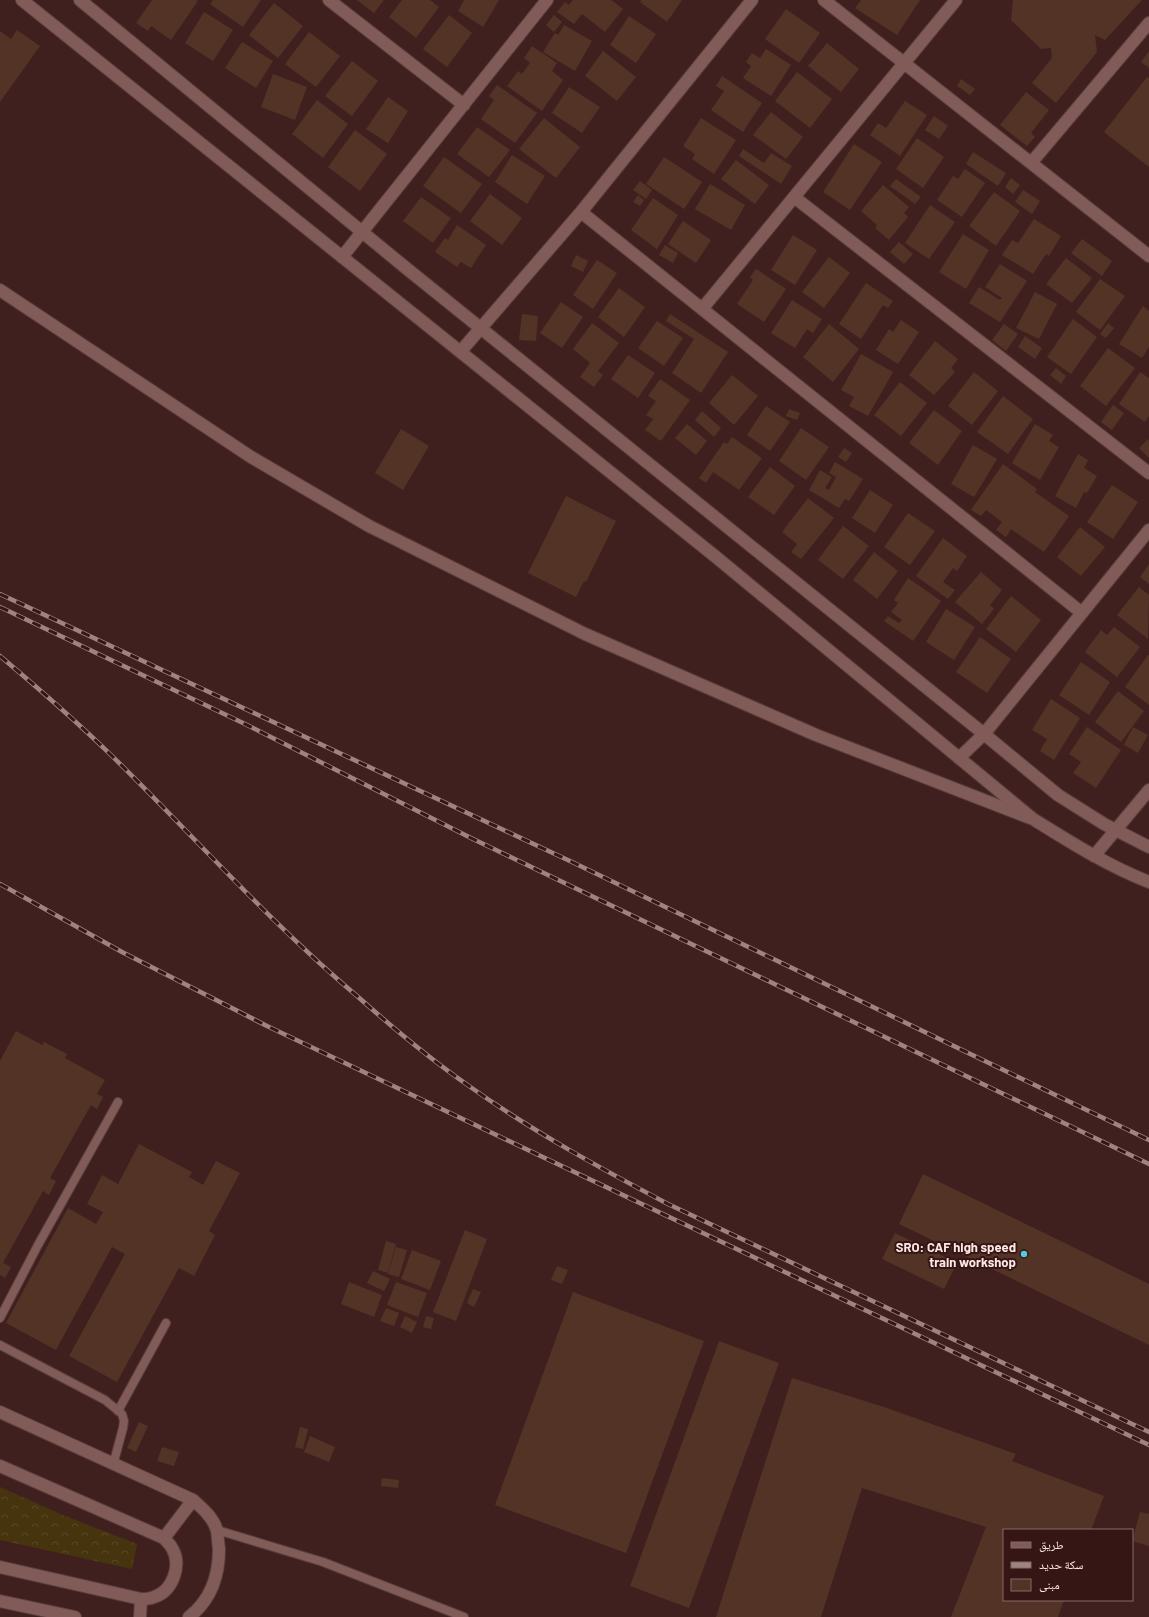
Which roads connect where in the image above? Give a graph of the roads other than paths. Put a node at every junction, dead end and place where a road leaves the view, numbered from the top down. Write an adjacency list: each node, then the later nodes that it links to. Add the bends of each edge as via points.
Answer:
1 (22, 0): 16 (street)
2 (80, 0): 14 (street)
3 (329, 0): 10 (street)
4 (547, 0): 10 (street)
5 (752, 0): 13 (street)
6 (824, 0): 9 (street)
7 (956, 0): 9 (street)
8 (1149, 23): 11 (street)
9 (905, 62): 11 (street); 12 (street)
10 (464, 105): 14 (street)
11 (1031, 163): 15 (street)
12 (794, 197): 18 (street); 21 (street)
13 (581, 212): 18 (street); 19 (street)
14 (363, 232): 16 (street); 19 (street)
15 (1149, 256)
16 (342, 257): 20 (street)
17 (0, 290): 27 (street, via 251,457 369,526 585,634 816,735)
18 (702, 309): 23 (street)
19 (481, 328): 20 (street); 24 (street)
20 (461, 351): 25 (street)
21 (1149, 473)
22 (1149, 530): 23 (street)
23 (1082, 613): 24 (street)
24 (984, 734): 25 (street); 28 (street, via 1058,796)
25 (959, 758): 27 (street)
26 (1149, 790): 28 (street)
27 (1033, 819): 30 (street)
28 (1116, 831): 29 (street); 30 (street)
29 (1149, 847)
30 (1094, 856): 31 (street)
31 (1149, 882)
32 (118, 1102): 33 (lane)
33 (0, 1318)
34 (166, 1323): 36 (lane)
35 (0, 1345): 36 (lane, via 105,1400)
36 (118, 1411): 38 (lane, via 124,1421)
37 (0, 1412): 38 (street)
38 (113, 1465): 40 (street)
39 (0, 1466): 42 (street)
40 (193, 1500): 41 (street, via 209,1516); 42 (street)
41 (217, 1530): 48 (street, via 219,1565 216,1580 209,1596); 49 (lane, via 323,1562)
42 (164, 1538): 44 (street, via 172,1546 175,1555 177,1567 173,1578 162,1593 153,1598)
43 (0, 1567): 44 (street)
44 (141, 1599): 47 (street)
45 (0, 1600): 46 (street)
46 (75, 1617)
47 (140, 1617)
48 (189, 1617)
49 (464, 1617)

